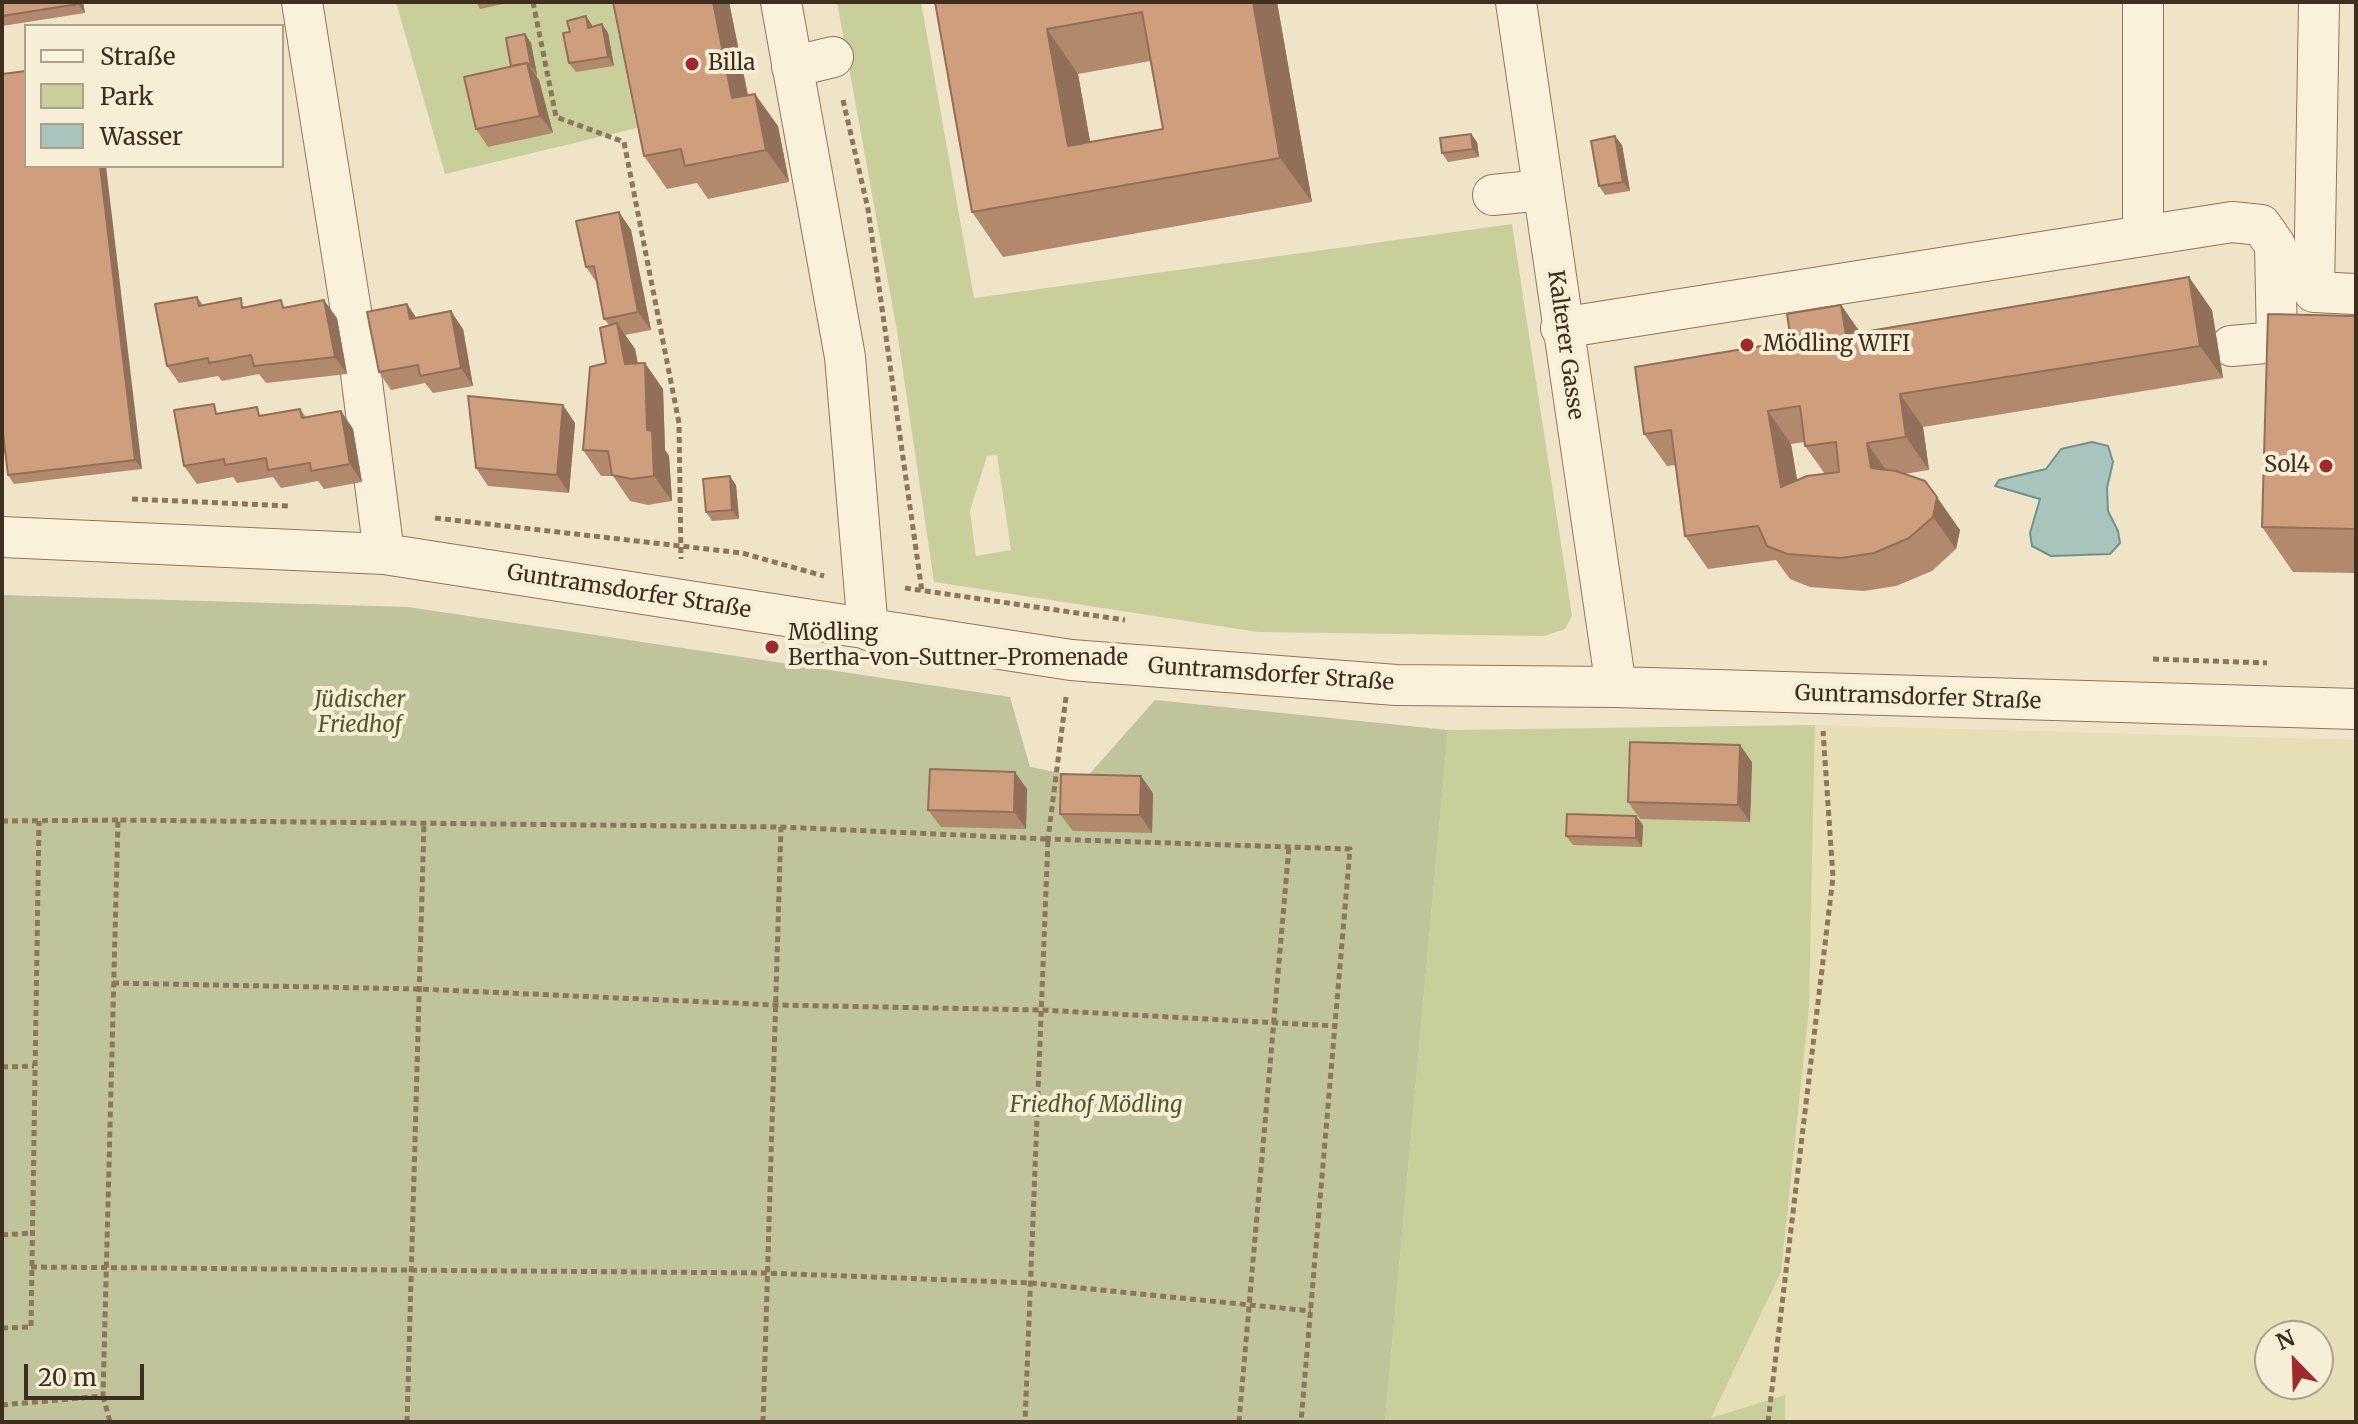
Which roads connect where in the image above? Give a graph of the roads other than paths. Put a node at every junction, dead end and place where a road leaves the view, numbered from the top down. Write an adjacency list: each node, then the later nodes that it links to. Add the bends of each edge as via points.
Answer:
1 (302, 2): 15 (street)
2 (781, 2): 7 (street)
3 (1516, 2): 8 (street, Kalterer Gasse)
4 (2143, 2): 10 (street)
5 (2319, 2): 11 (street, via 2314,292)
6 (833, 57): 7 (street)
7 (792, 67): 16 (street, via 845,357)
8 (1543, 190): 9 (street); 12 (street, Kalterer Gasse)
9 (1493, 195)
10 (2143, 236): 12 (street); 13 (street, via 2232,222 2261,225 2275,245 2277,342)
11 (2356, 294)
12 (1561, 328): 17 (street, Kalterer Gasse)
13 (2231, 346)
14 (2, 537): 15 (street, Guntramsdorfer Straße)
15 (384, 554): 16 (street, Guntramsdorfer Straße)
16 (868, 630): 17 (street, Guntramsdorfer Straße, via 1071,660 1396,685)
17 (1616, 687): 18 (street, Guntramsdorfer Straße)
18 (2356, 709)

